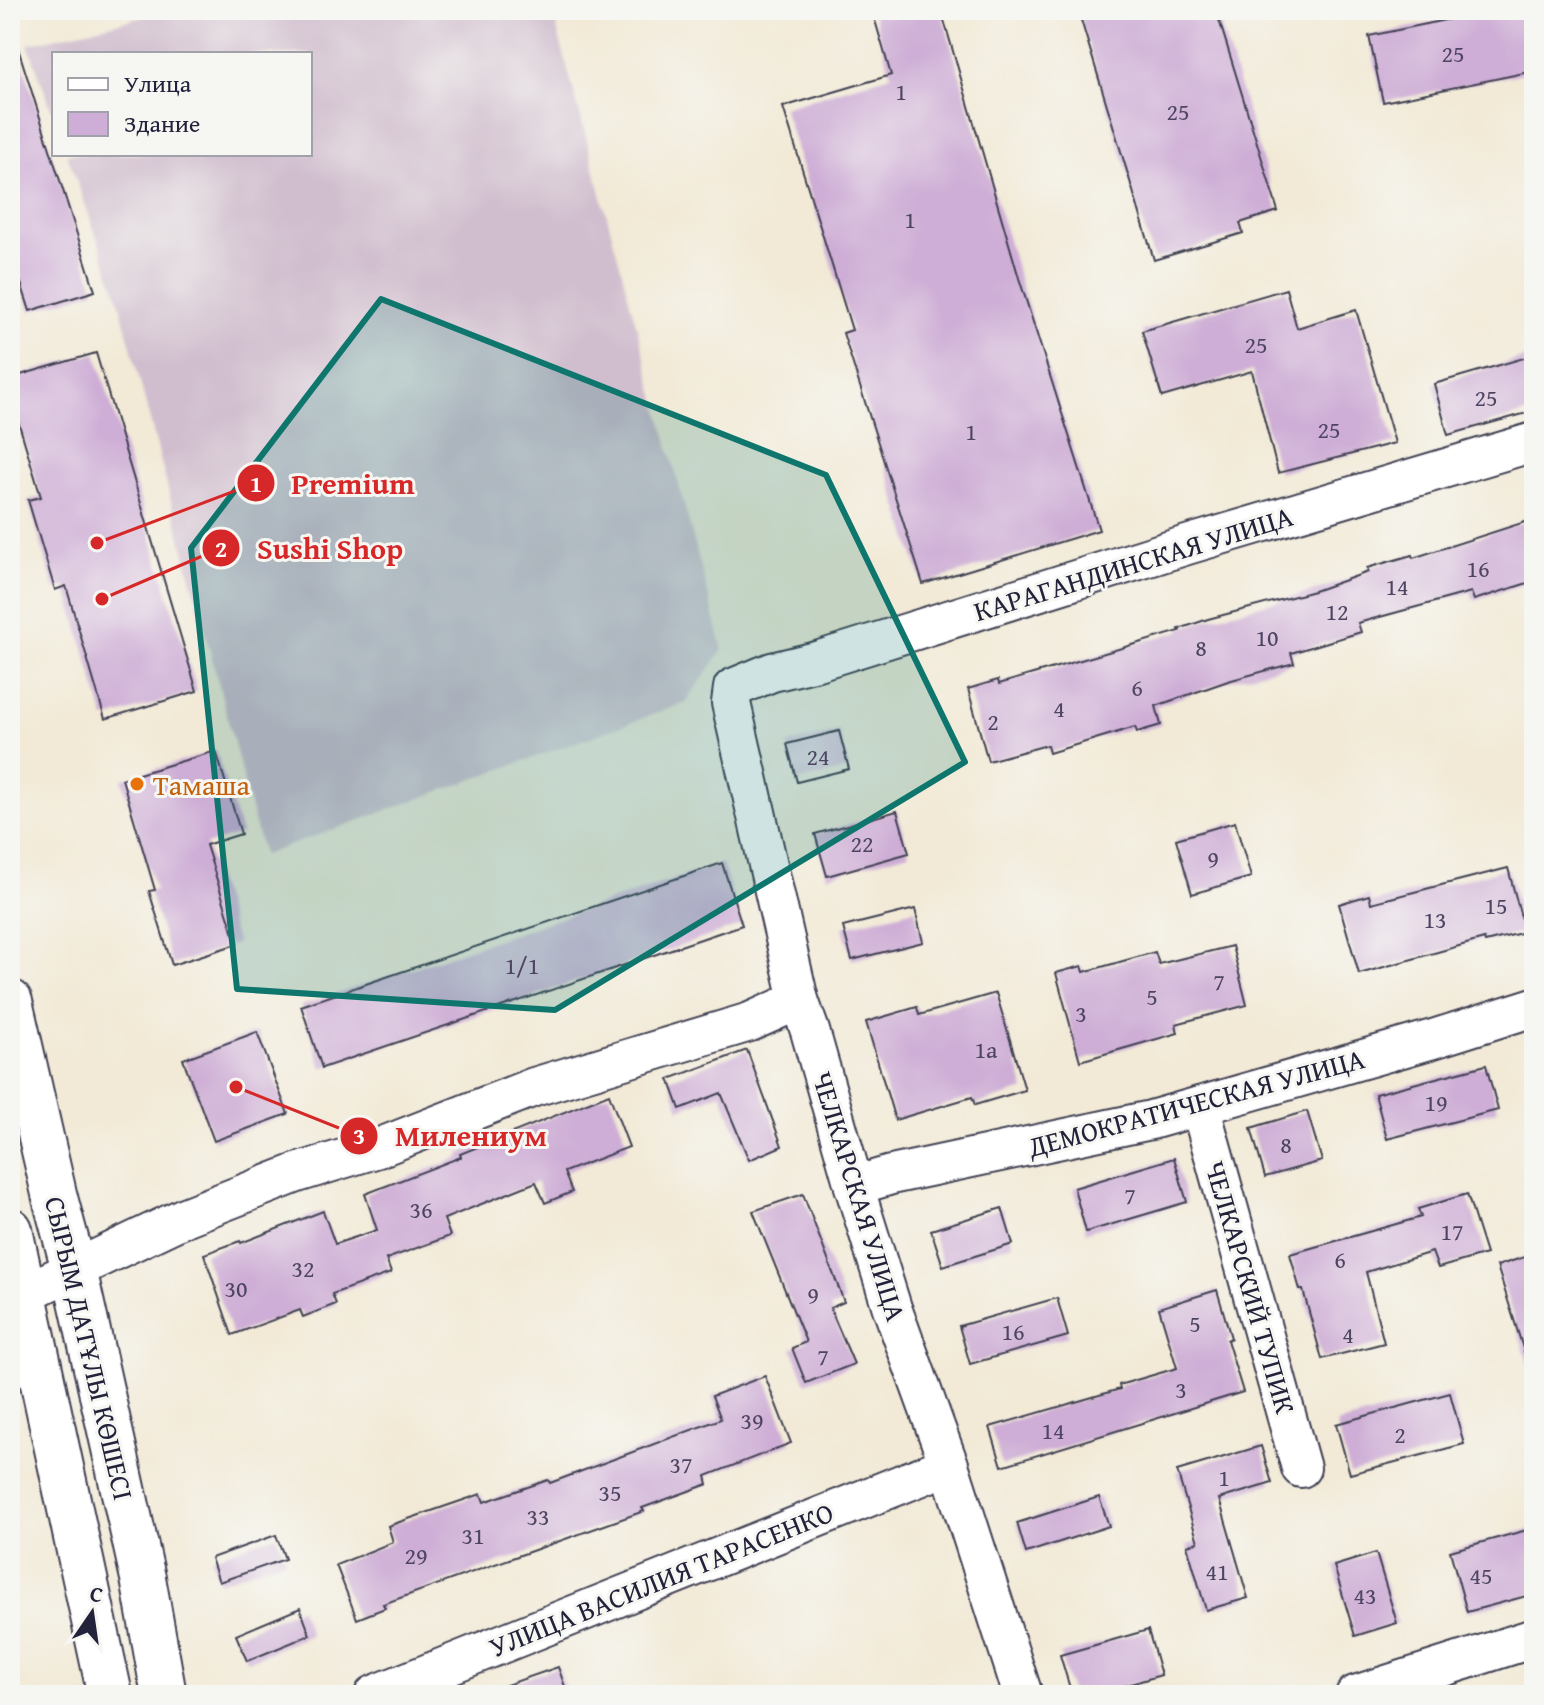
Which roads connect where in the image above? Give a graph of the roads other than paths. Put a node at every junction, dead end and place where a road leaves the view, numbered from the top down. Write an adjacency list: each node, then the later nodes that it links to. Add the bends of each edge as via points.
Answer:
1 (1534, 442): 2 (street, КАРАГАНДИНСКАЯ УЛИЦА)
2 (733, 688): 3 (street, ЧЕЛКАРСКАЯ УЛИЦА, via 731,703)
3 (799, 1000): 7 (street, ЧЕЛКАРСКАЯ УЛИЦА); 9 (street, via 750,1022 534,1087 378,1148 297,1173)
4 (10, 1002): 9 (highway, СЫРЫМ ДАТҰЛЫ КӨШЕСІ)
5 (1534, 1007): 6 (street, ДЕМОКРАТИЧЕСКАЯ УЛИЦА)
6 (1200, 1106): 7 (street, ДЕМОКРАТИЧЕСКАЯ УЛИЦА); 12 (street, ЧЕЛКАРСКИЙ ТУПИК)
7 (854, 1186): 11 (street, ЧЕЛКАРСКАЯ УЛИЦА)
8 (10, 1230): 10 (highway, СЫРЫМ ДАТҰЛЫ КӨШЕСІ)
9 (74, 1269): 10 (street); 15 (highway, СЫРЫМ ДАТҰЛЫ КӨШЕСІ)
10 (16, 1298): 14 (highway, СЫРЫМ ДАТҰЛЫ КӨШЕСІ)
11 (949, 1465): 16 (street, УЛИЦА ВАСИЛИЯ ТАРАСЕНКО); 17 (street, ЧЕЛКАРСКАЯ УЛИЦА)
12 (1301, 1468)
13 (1534, 1638): 18 (street)
14 (110, 1695)
15 (164, 1695)
16 (374, 1695)
17 (1023, 1695)
18 (1355, 1695)

